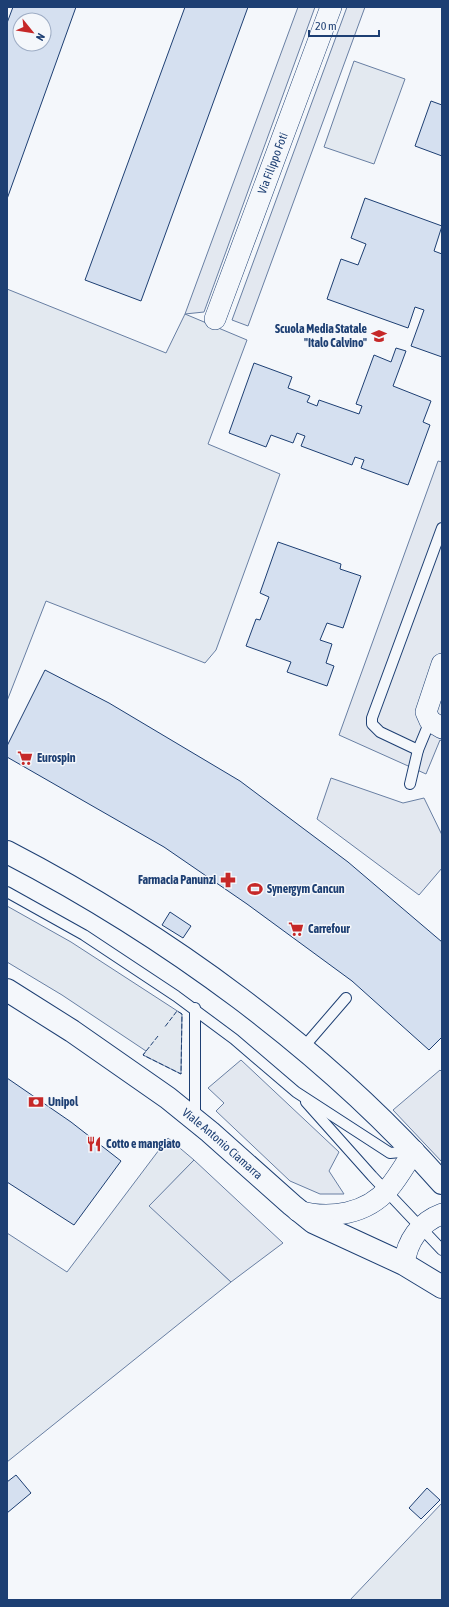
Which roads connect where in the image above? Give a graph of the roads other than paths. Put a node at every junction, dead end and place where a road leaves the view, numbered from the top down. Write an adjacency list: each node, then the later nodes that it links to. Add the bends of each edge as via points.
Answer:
1 (331, 7): 2 (street, Via Filippo Foti)
2 (215, 319)
3 (442, 528): 6 (lane, via 372,718 372,724 380,732)
4 (442, 664): 5 (street, via 426,712)
5 (436, 725): 6 (lane)
6 (418, 750): 7 (lane)
7 (410, 784)
8 (7, 852): 13 (street, via 97,903 185,960)
9 (7, 892): 12 (lane, via 84,935)
10 (7, 990): 15 (street, Viale Antonio Ciamarra, via 124,1066)
11 (346, 998): 13 (lane)
12 (194, 1008): 14 (lane); 15 (lane)
13 (302, 1049): 16 (street, via 370,1108)
14 (296, 1092): 16 (lane, via 390,1153); 18 (lane)
15 (195, 1119): 19 (street, Viale Antonio Ciamarra)
16 (414, 1151): 17 (street); 18 (street)
17 (442, 1183)
18 (386, 1191): 19 (street, via 365,1207 351,1212 315,1214); 21 (lane)
19 (298, 1211): 23 (street, Viale Antonio Ciamarra, via 329,1230)
20 (442, 1214): 21 (street)
21 (421, 1228): 22 (lane); 23 (street, via 408,1245)
22 (442, 1250)
23 (404, 1264): 24 (street, Viale Antonio Ciamarra)
24 (442, 1287)

